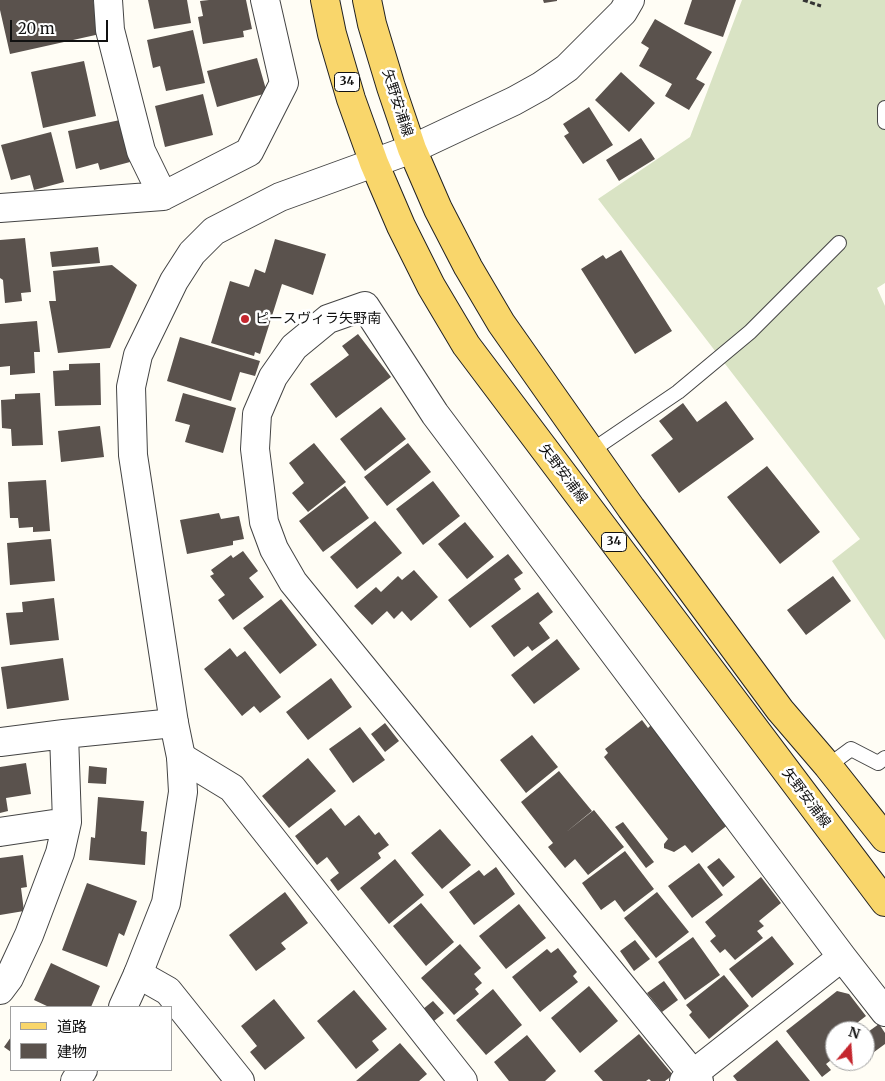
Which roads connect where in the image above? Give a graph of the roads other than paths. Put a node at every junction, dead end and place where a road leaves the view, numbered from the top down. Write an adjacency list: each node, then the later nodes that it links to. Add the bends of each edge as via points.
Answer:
1 (108, 0): 10 (street, via 110,30 141,151)
2 (265, 0): 10 (street, via 284,83 249,152)
3 (325, 0): 9 (main road, 矢野安浦線 / 34, via 351,99)
4 (367, 0): 8 (main road, 矢野安浦線 / 34, via 390,87)
5 (630, 0): 8 (street, via 623,12 566,68 541,86)
6 (885, 108): 7 (lane)
7 (885, 122)
8 (412, 149): 9 (street); 13 (main road, 矢野安浦線 / 34, via 463,259 501,323)
9 (374, 163): 14 (street, via 280,197 214,231 192,253 174,281 138,355 131,387 133,454); 23 (main road, 矢野安浦線 / 34, via 400,226 466,345)
10 (163, 196): 11 (street)
11 (0, 208)
12 (839, 242): 13 (lane, via 750,332 678,392)
13 (591, 451): 19 (main road, 矢野安浦線 / 34, via 780,710)
14 (174, 723): 15 (street); 17 (street)
15 (64, 734): 16 (street); 20 (street)
16 (0, 742)
17 (182, 757): 25 (street, via 184,792 166,903); 31 (street, via 232,788)
18 (885, 758): 19 (lane, via 878,763 851,749)
19 (828, 766): 22 (main road, 矢野安浦線 / 34)
20 (67, 822): 21 (street); 26 (street, via 60,853 30,935)
21 (0, 832)
22 (885, 838)
23 (885, 902)
24 (842, 957): 28 (street); 29 (street); 29 (street, via 435,414 364,306 328,318 294,347 273,377 257,414 255,449 264,522 274,549 293,582)
25 (138, 974): 27 (street); 30 (street, via 168,991)
26 (0, 990)
27 (123, 1006)
28 (885, 1012)
29 (692, 1078)
30 (240, 1081)
31 (463, 1081)

